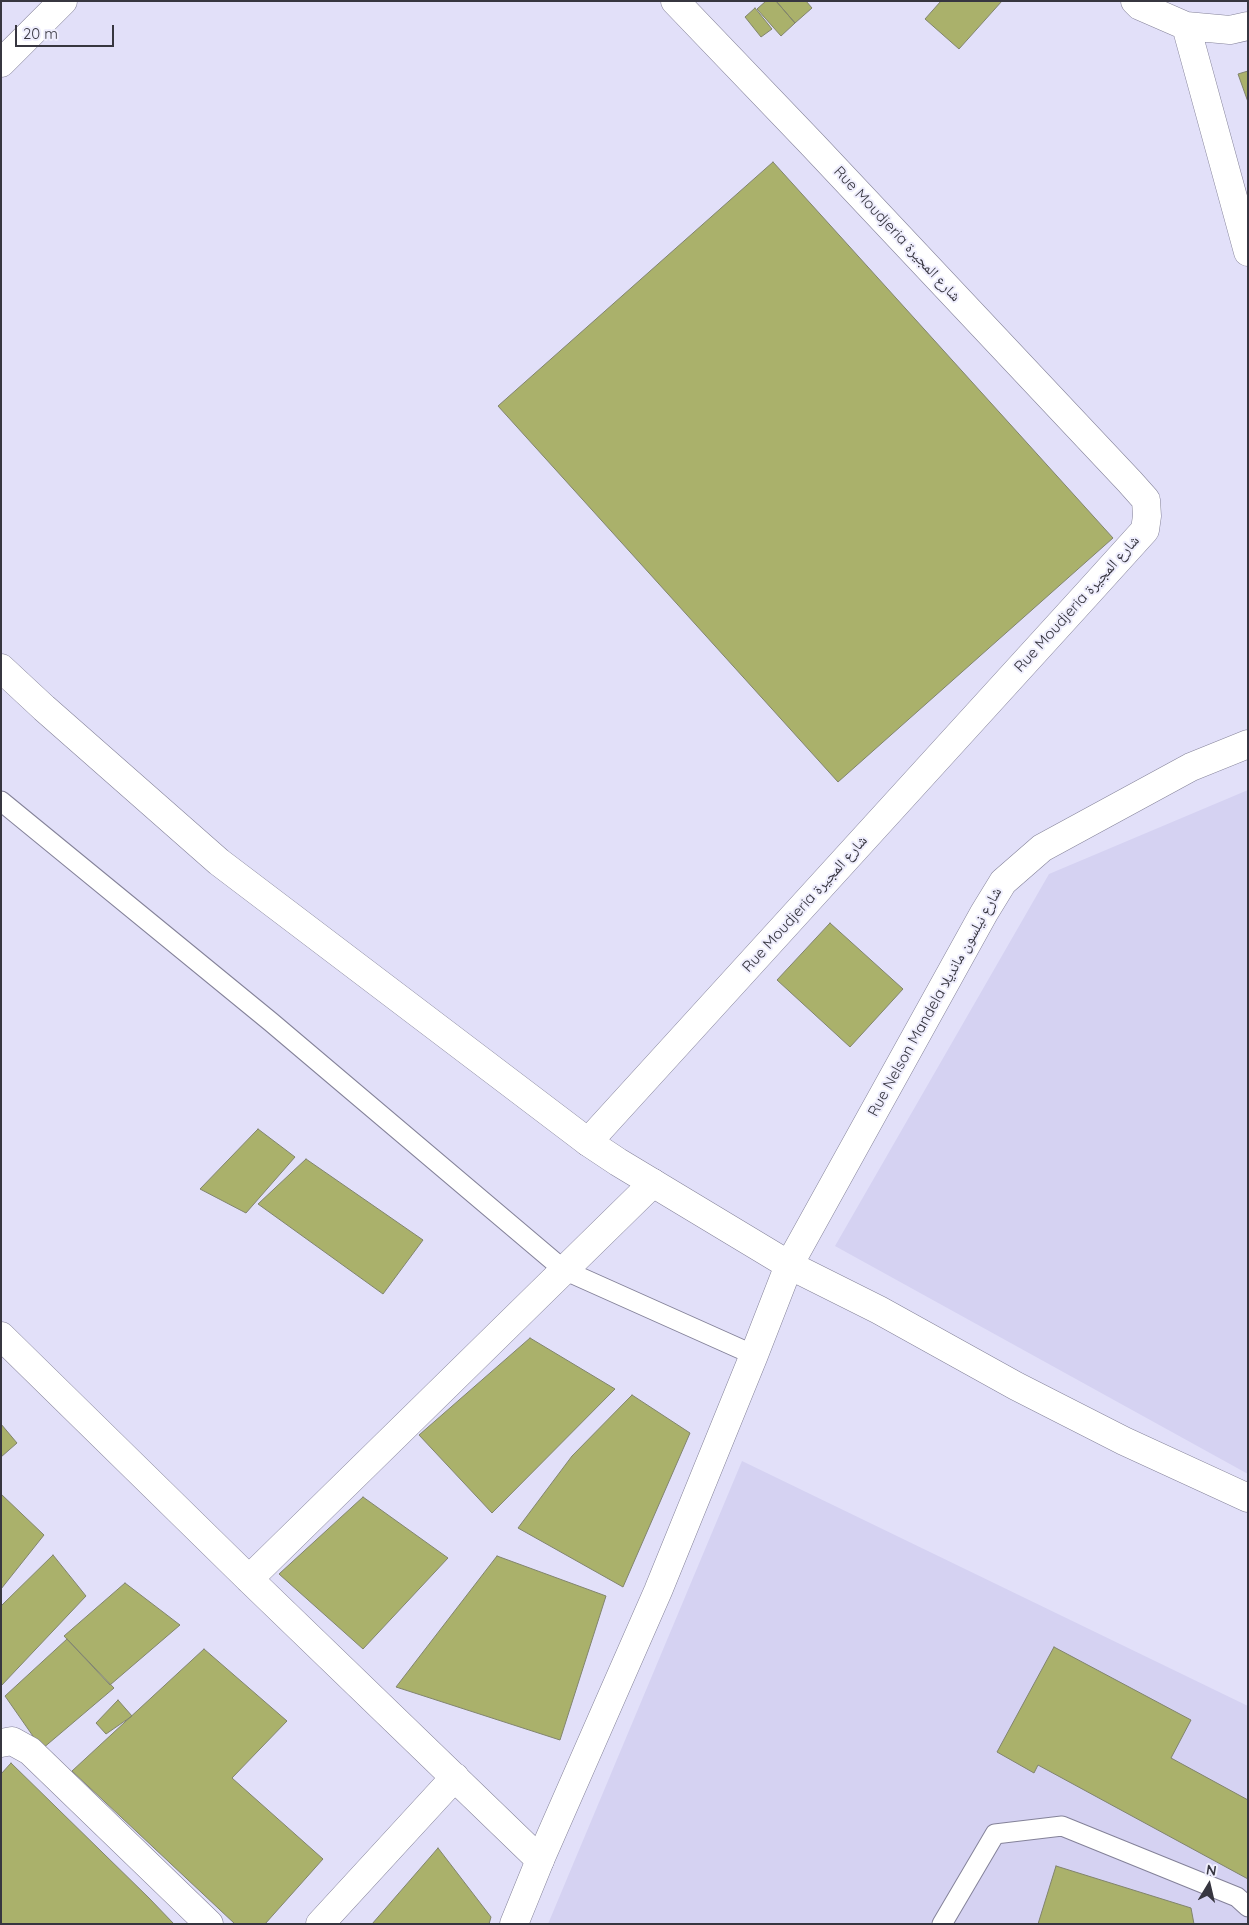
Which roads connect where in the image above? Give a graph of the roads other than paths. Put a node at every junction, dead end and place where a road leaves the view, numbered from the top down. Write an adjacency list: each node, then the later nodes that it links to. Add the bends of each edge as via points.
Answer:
1 (63, 1): 6 (street)
2 (674, 1): 11 (street, Rue Moudjeria شارع المجيرة, via 1130,482 1146,500 1147,516 1145,530)
3 (1134, 1): 4 (street)
4 (1186, 26): 5 (street, via 1230,30); 7 (street)
5 (1248, 26)
6 (1, 63)
7 (1248, 252)
8 (1, 668): 11 (street, via 219,862)
9 (1248, 744): 13 (street, Rue Nelson Mandela شارع نيلسون مانديلا, via 1190,767 1042,848 1003,882)
10 (1, 801): 14 (lane, via 271,1022)
11 (588, 1142): 12 (street)
12 (652, 1183): 13 (street); 14 (street)
13 (789, 1265): 16 (street, Rue Nelson Mandela شارع نيلسون مانديلا); 17 (street, via 1124,1441)
14 (564, 1270): 16 (lane); 18 (street)
15 (1, 1336): 18 (street)
16 (754, 1355): 21 (street, Rue Nelson Mandela شارع نيلسون مانديلا, via 658,1591)
17 (1248, 1498)
18 (249, 1579): 20 (street)
19 (1, 1743): 23 (street, via 12,1741 30,1751)
20 (455, 1777): 21 (street); 24 (street)
21 (540, 1860): 25 (street, Rue Nelson Mandela شارع نيلسون مانديلا)
22 (1248, 1907): 26 (lane, via 1237,1897 1062,1826 995,1834)
23 (209, 1924)
24 (320, 1924)
25 (514, 1924)
26 (942, 1924)

